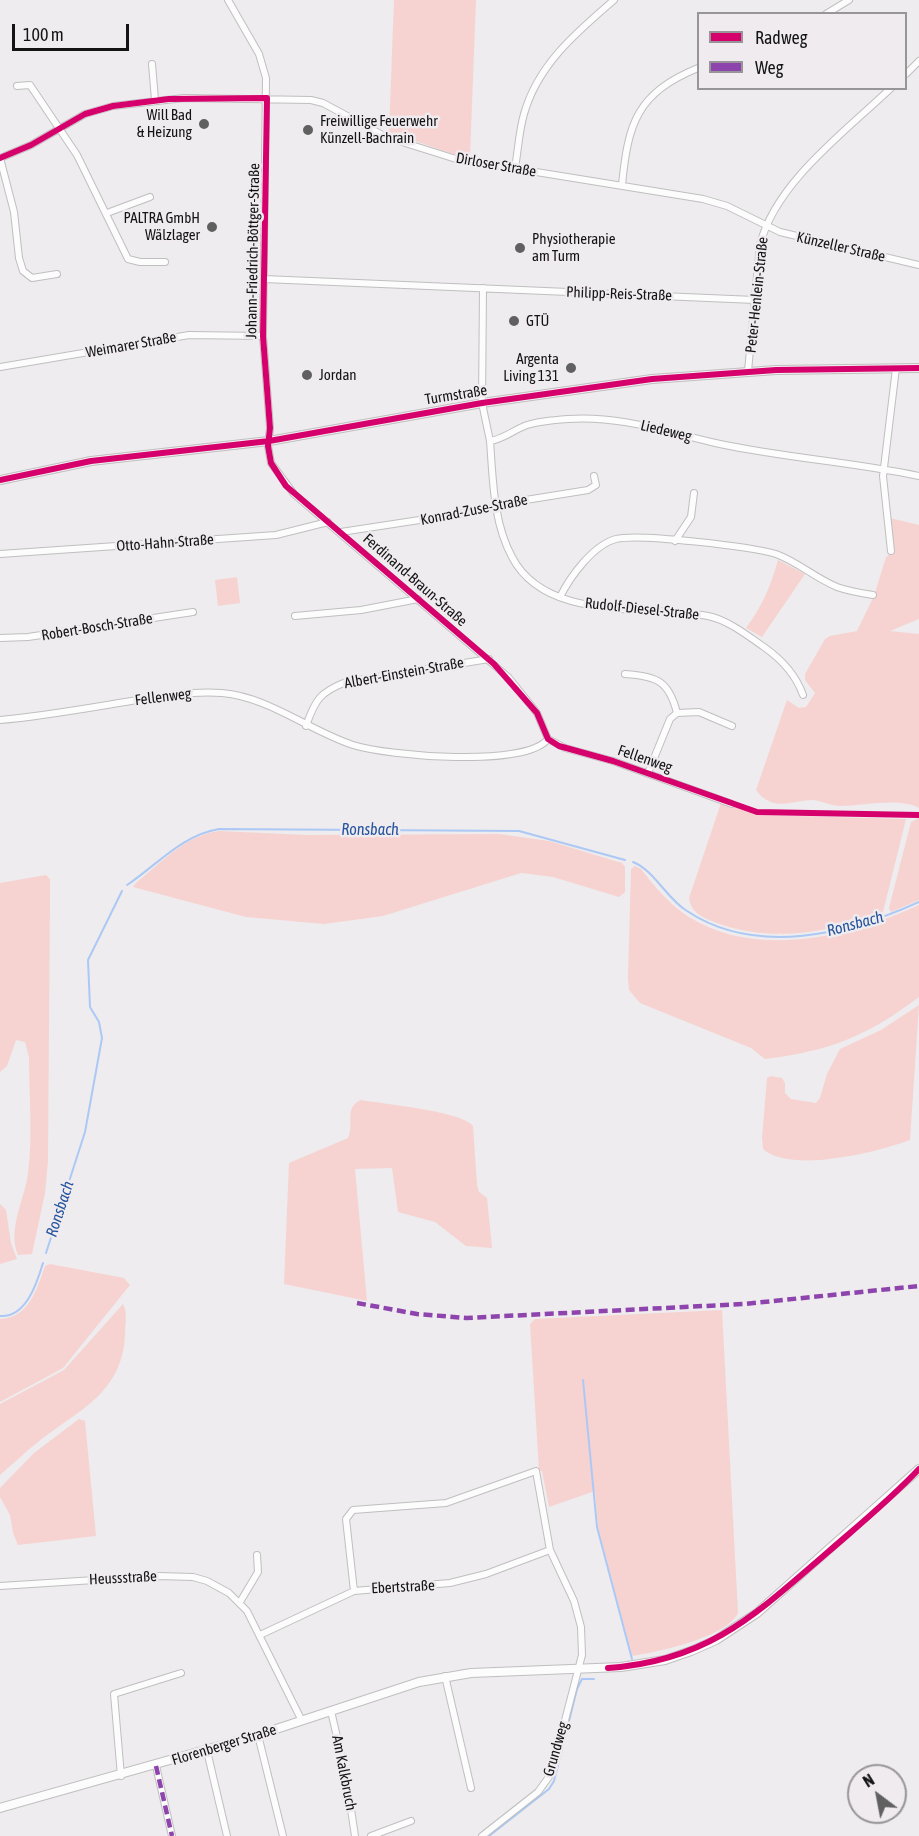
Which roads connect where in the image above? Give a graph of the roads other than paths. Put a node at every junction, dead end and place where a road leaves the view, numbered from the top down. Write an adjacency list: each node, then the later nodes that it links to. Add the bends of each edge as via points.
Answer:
1 (228, 0): 11 (street, via 259,54)
2 (614, 0): 15 (street, via 571,38 533,89 523,115)
3 (849, 0): 4 (street)
4 (829, 12)
5 (919, 61): 8 (street)
6 (152, 64): 12 (street)
7 (697, 69): 16 (street, via 666,84 640,111 626,142)
8 (907, 73)
9 (17, 86): 13 (street, via 30,85)
10 (889, 90): 19 (street, Peter-Henlein-Straße, via 808,167)
11 (267, 98): 12 (street, Dirloser Straße); 15 (street, Dirloser Straße, via 311,100 410,146 456,159); 23 (street, Johann-Friedrich-Böttger-Straße)
12 (155, 100): 13 (street, Dirloser Straße, via 95,110)
13 (60, 129): 14 (street, Dirloser Straße); 18 (street)
14 (0, 158): 22 (street, via 23,271 32,278)
15 (515, 168): 16 (street, Dirloser Straße)
16 (622, 185): 19 (street, Dirloser Straße, via 715,202)
17 (150, 197): 18 (street)
18 (107, 213): 20 (street, via 128,259)
19 (765, 225): 21 (street, Künzeller Straße, via 833,246); 25 (street, Peter-Henlein-Straße)
20 (165, 262)
21 (919, 265)
22 (57, 274)
23 (264, 279): 24 (street, Philipp-Reis-Straße); 26 (street, Johann-Friedrich-Böttger-Straße)
24 (483, 288): 25 (street, Philipp-Reis-Straße); 31 (street)
25 (755, 300): 30 (street, Peter-Henlein-Straße)
26 (263, 336): 27 (street, Weimarer Straße, via 189,335); 32 (street, Johann-Friedrich-Böttger-Straße)
27 (0, 368)
28 (896, 368): 29 (main road, Turmstraße); 30 (main road, Turmstraße); 34 (street)
29 (919, 368)
30 (748, 372): 31 (main road, Turmstraße, via 652,379)
31 (482, 403): 32 (main road, Turmstraße); 33 (street)
32 (269, 441): 37 (main road, Turmstraße, via 91,461); 40 (street, Ferdinand-Braun-Straße, via 271,463 277,474)
33 (490, 441): 34 (street, Liedeweg, via 503,439 526,426 594,418 776,454); 39 (street, Rudolf-Diesel-Straße)
34 (884, 469): 36 (street, Liedeweg); 43 (street)
35 (594, 476): 39 (street, Konrad-Zuse-Straße, via 596,484 588,490)
36 (919, 476)
37 (0, 480)
38 (694, 493): 42 (street, via 691,517)
39 (496, 506): 41 (street, Konrad-Zuse-Straße); 46 (street, Rudolf-Diesel-Straße, via 511,556 524,574)
40 (328, 522): 41 (street, Ferdinand-Braun-Straße); 44 (street, Otto-Hahn-Straße, via 276,536)
41 (341, 532): 47 (street, Ferdinand-Braun-Straße)
42 (675, 541): 45 (street, via 750,548 777,555 835,586); 46 (street, via 630,538 609,542 571,576)
43 (891, 551)
44 (0, 554)
45 (873, 595)
46 (560, 597): 53 (street, Rudolf-Diesel-Straße, via 586,605 710,616 776,656 798,681)
47 (418, 598): 49 (street, via 361,610); 51 (street, Ferdinand-Braun-Straße)
48 (193, 612): 50 (street, Robert-Bosch-Straße)
49 (295, 616)
50 (0, 638)
51 (489, 659): 56 (street, Albert-Einstein-Straße, via 346,682 327,689 314,704); 58 (street, Ferdinand-Braun-Straße, via 533,707)
52 (625, 675): 54 (street, via 641,675 663,684 672,693)
53 (803, 695)
54 (677, 713): 57 (street, via 699,712); 59 (street, via 670,719)
55 (0, 720): 56 (street, Fellenweg, via 201,692 252,698)
56 (306, 726): 58 (street, Fellenweg, via 354,745 413,754 497,756 537,749)
57 (732, 726)
58 (549, 740): 59 (street, Fellenweg)
59 (648, 773): 60 (street, Fellenweg)
60 (732, 804)
61 (919, 1469): 68 (street, Florenberger Straße, via 771,1601 729,1632 665,1660)
62 (550, 1550): 65 (street, Ebertstraße, via 450,1583); 65 (street, Grundweg, via 536,1471 446,1503 357,1508 346,1519); 68 (street, Grundweg, via 574,1602 581,1628)
63 (258, 1556): 66 (street, via 258,1572)
64 (0, 1586): 66 (street, Heussstraße, via 176,1575 207,1581)
65 (354, 1591): 67 (street, Ebertstraße)
66 (240, 1602): 67 (street, Heussstraße)
67 (260, 1635): 72 (street, Heussstraße)
68 (578, 1669): 70 (street, Florenberger Straße); 85 (street, Grundweg, via 552,1774 538,1792)
69 (181, 1673): 76 (street, via 114,1694)
70 (445, 1676): 71 (street, Florenberger Straße, via 400,1686); 77 (street)
71 (331, 1711): 72 (street, Florenberger Straße); 83 (street, Am Kalkbruch)
72 (302, 1721): 73 (street, Florenberger Straße)
73 (258, 1735): 74 (street, Florenberger Straße); 82 (street)
74 (207, 1751): 75 (street, Florenberger Straße); 81 (street)
75 (156, 1766): 76 (street, Florenberger Straße); 80 (street)
76 (121, 1776): 78 (street, Florenberger Straße)
77 (471, 1788)
78 (0, 1808)
79 (411, 1821): 84 (street)
80 (172, 1836)
81 (227, 1836)
82 (283, 1836)
83 (355, 1836)
84 (371, 1836)
85 (482, 1836)

